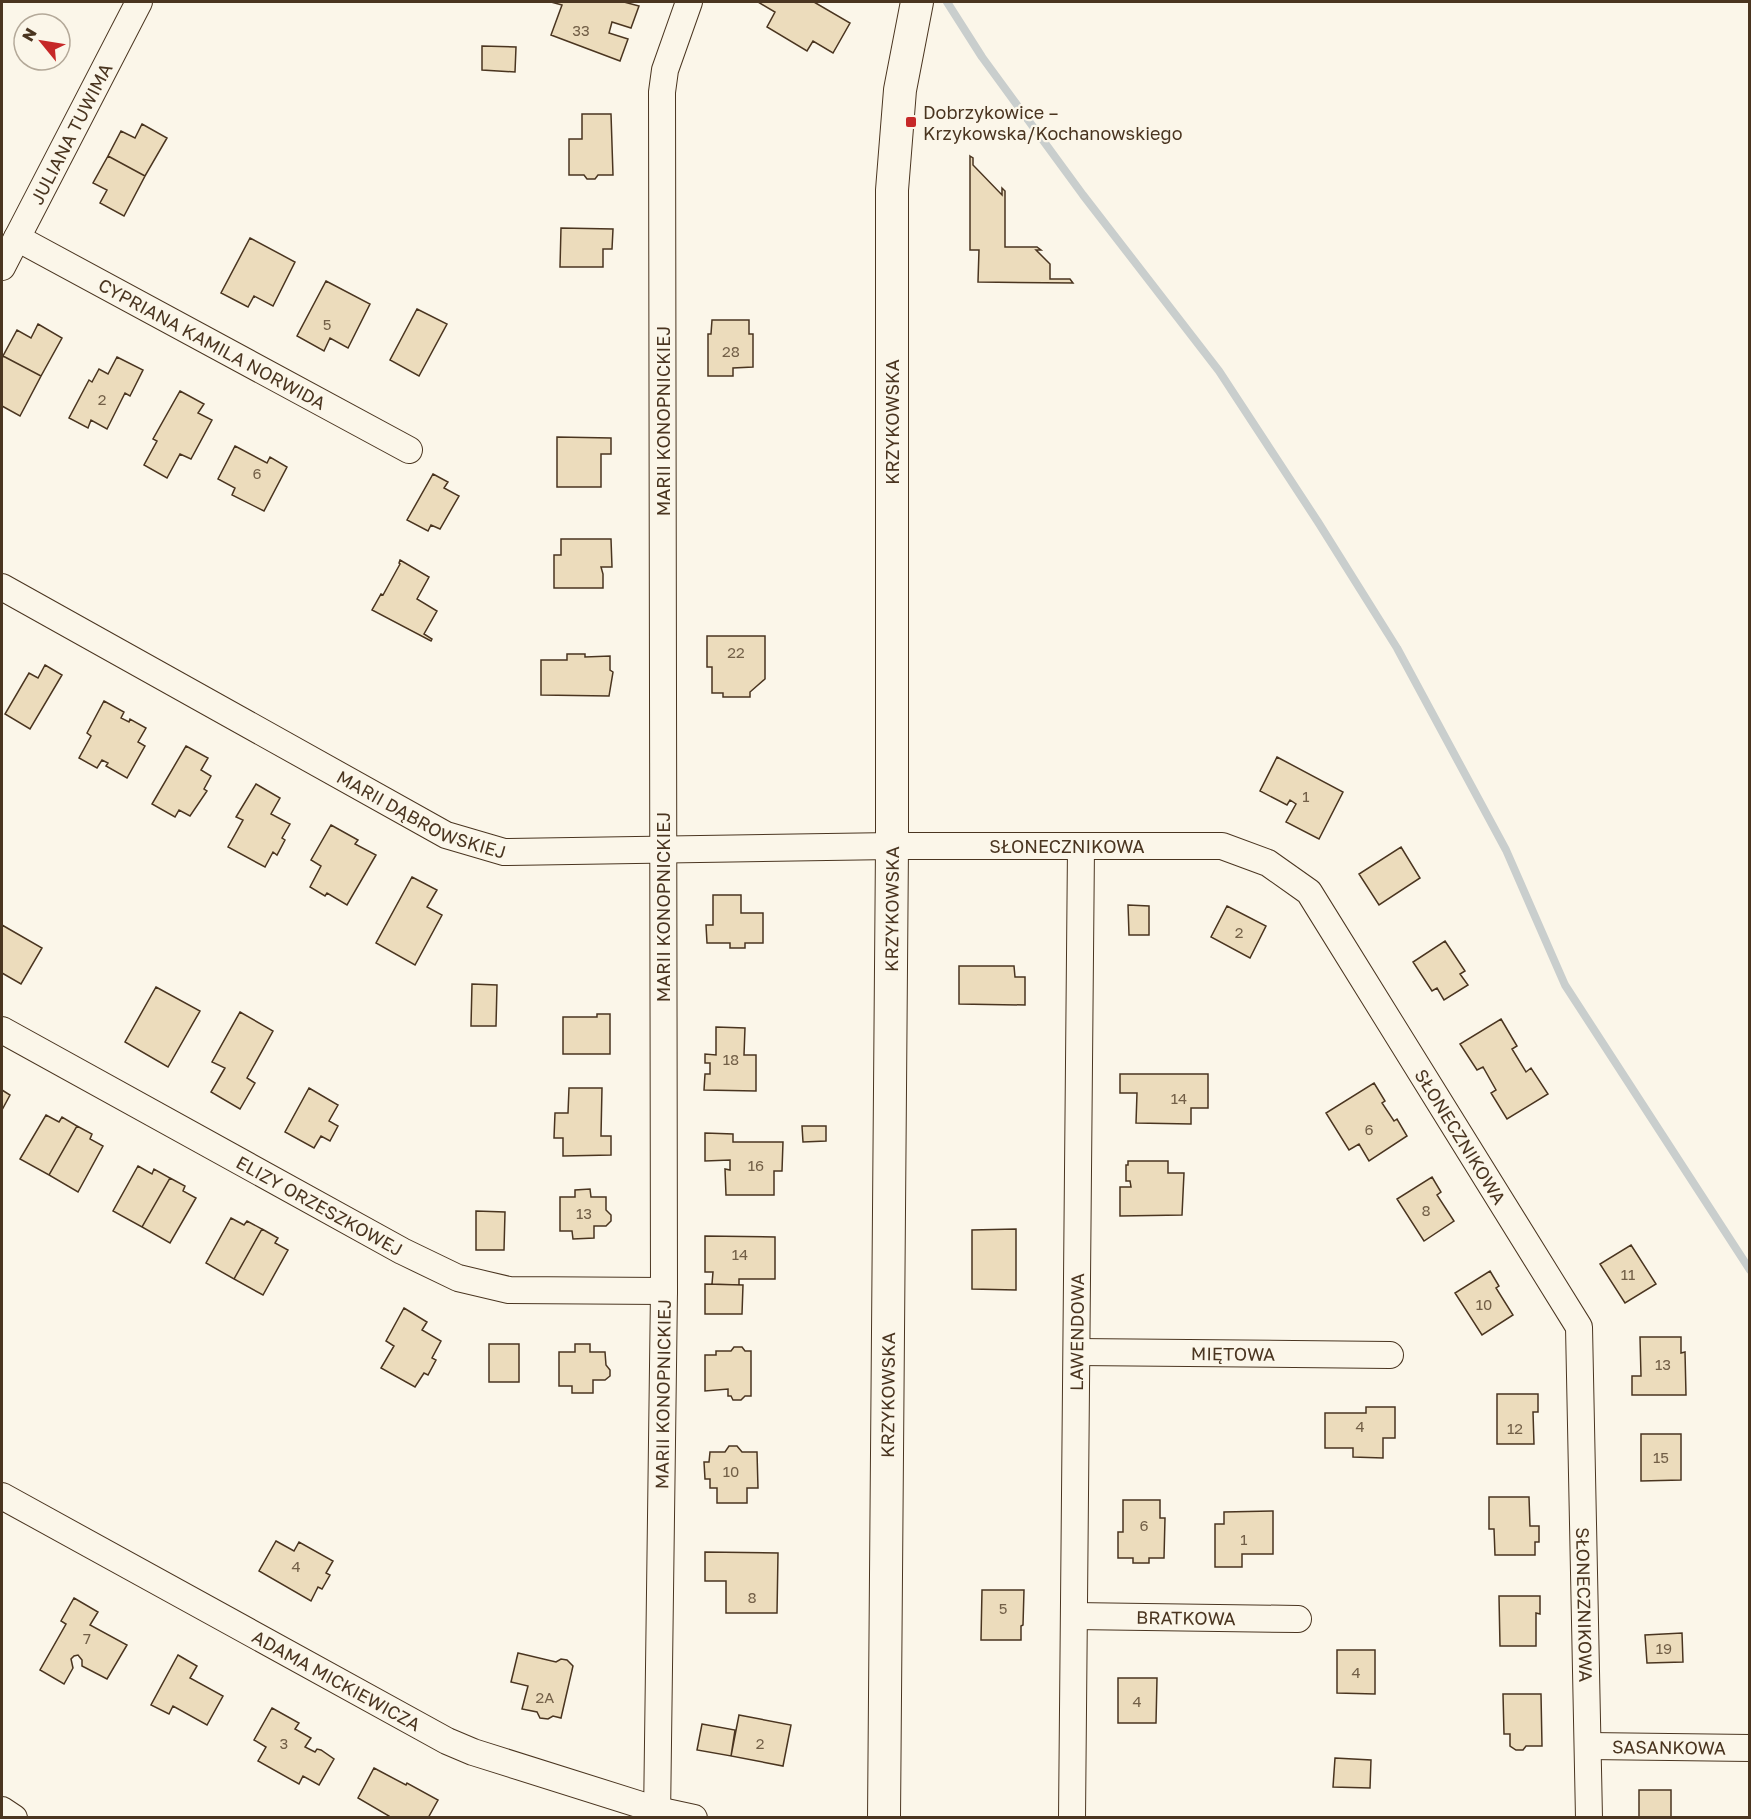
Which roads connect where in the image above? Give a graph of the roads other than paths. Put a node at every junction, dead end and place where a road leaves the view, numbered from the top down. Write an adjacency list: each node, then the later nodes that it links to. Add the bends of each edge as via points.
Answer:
1 (139, 2): 4 (street, JULIANA TUWIMA)
2 (689, 2): 10 (street, MARII KONOPNICKIEJ, via 662,92)
3 (917, 2): 8 (street, KRZYKOWSKA, via 900,90 892,190)
4 (17, 238): 5 (street, JULIANA TUWIMA); 6 (street, CYPRIANA KAMILA NORWIDA)
5 (2, 267)
6 (409, 450)
7 (2, 587): 10 (street, MARII DĄBROWSKIEJ, via 446,835 504,852)
8 (892, 846): 9 (street, SŁONECZNIKOWA); 10 (street, MARII DĄBROWSKIEJ); 24 (street, KRZYKOWSKA)
9 (1081, 847): 13 (street, LAWENDOWA); 18 (street, SŁONECZNIKOWA, via 1222,846 1268,863 1309,892 1579,1327)
10 (663, 848): 12 (street, MARII KONOPNICKIEJ)
11 (2, 1030): 12 (street, ELIZY ORZESZKOWEJ, via 402,1251 458,1278 509,1290)
12 (664, 1291): 21 (street, MARII KONOPNICKIEJ)
13 (1077, 1352): 14 (street, MIĘTOWA); 16 (street, LAWENDOWA)
14 (1390, 1355)
15 (2, 1496): 21 (street, ADAMA MICKIEWICZA, via 447,1741)
16 (1074, 1616): 17 (street, BRATKOWA); 25 (street, LAWENDOWA)
17 (1298, 1618)
18 (1589, 1746): 19 (street, SASANKOWA); 26 (street, SŁONECZNIKOWA)
19 (1749, 1748)
20 (2, 1810): 22 (street)
21 (657, 1814): 23 (street, ADAMA MICKIEWICZA)
22 (14, 1818)
23 (694, 1818)
24 (884, 1818)
25 (1072, 1818)
26 (1589, 1818)

